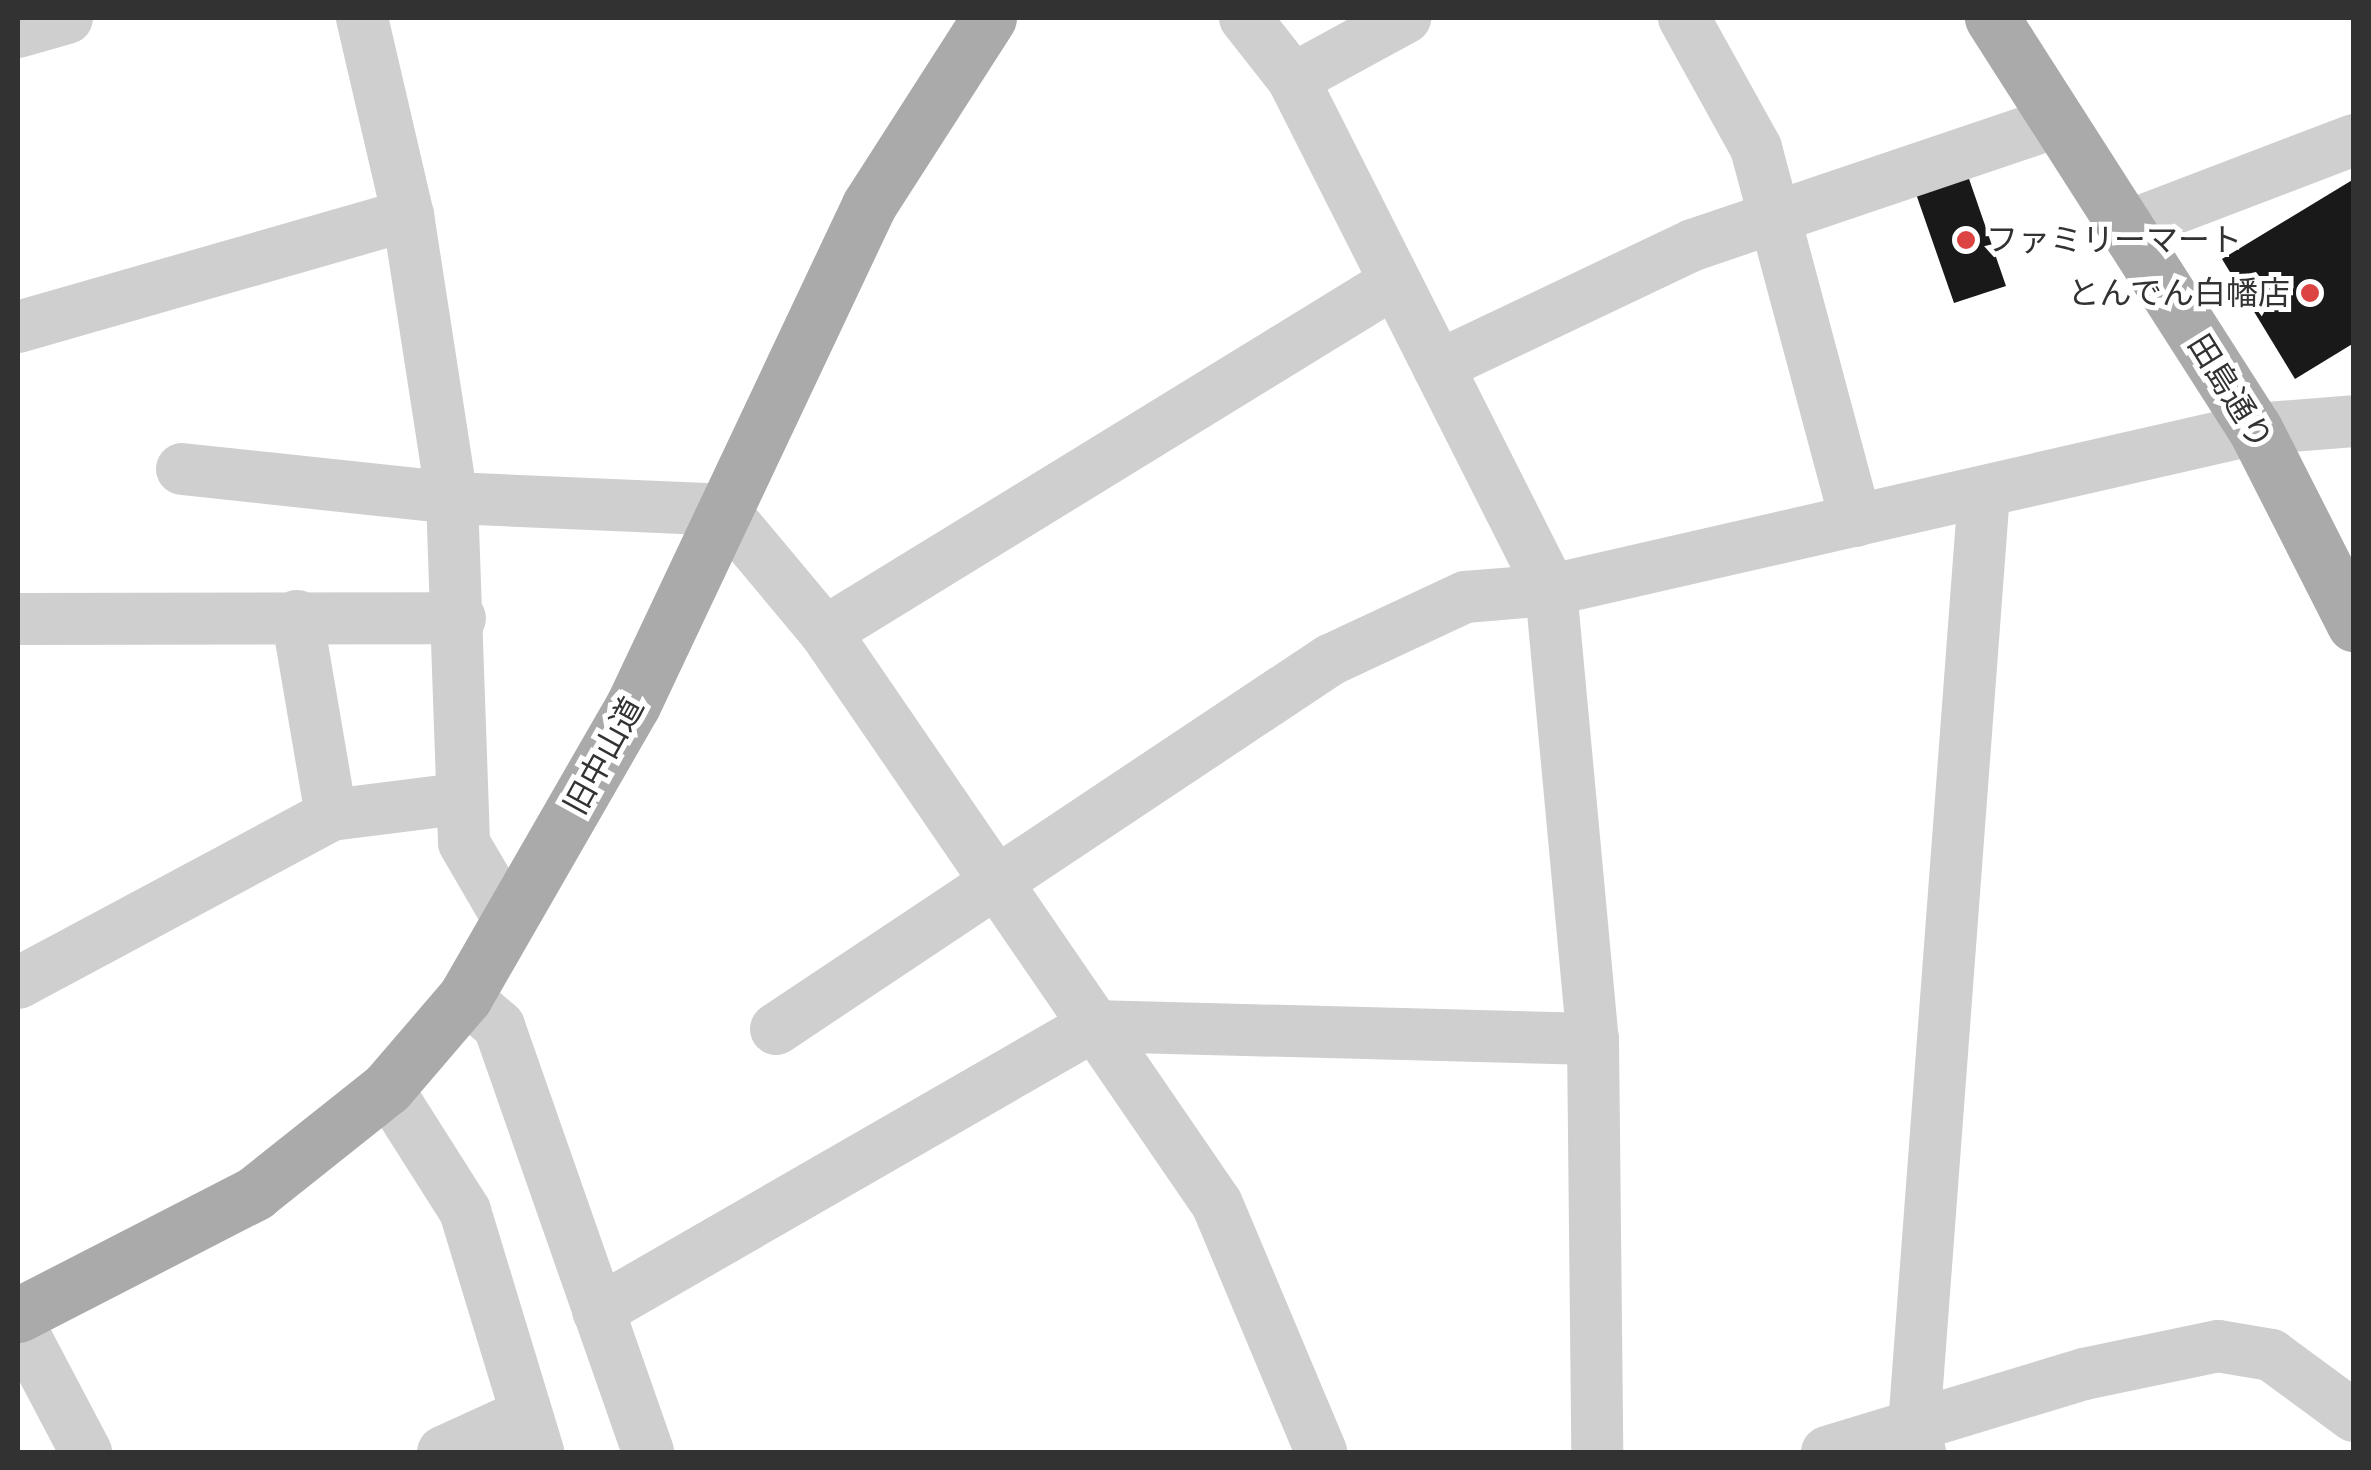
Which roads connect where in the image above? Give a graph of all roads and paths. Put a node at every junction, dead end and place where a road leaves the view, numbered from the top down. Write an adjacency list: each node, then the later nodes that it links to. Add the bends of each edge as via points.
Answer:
1 (67, 18): 8 (street)
2 (362, 18): 12 (street)
3 (989, 18): 23 (main road, 旧中山道, via 868,205)
4 (1245, 18): 9 (street)
5 (1405, 18): 9 (street)
6 (1684, 18): 13 (street, via 1756,148)
7 (1992, 18): 10 (main road, 田島通り)
8 (18, 32)
9 (1293, 79): 15 (street)
10 (2058, 121): 13 (street); 14 (main road, 田島通り)
11 (2354, 140): 14 (street)
12 (408, 214): 16 (street); 22 (street)
13 (1778, 216): 17 (street, via 1693,245); 24 (street)
14 (2126, 228): 19 (main road, 田島通り)
15 (1395, 282): 17 (street); 30 (street)
16 (18, 327)
17 (1438, 366): 25 (street)
18 (2354, 421): 19 (street)
19 (2255, 428): 21 (street); 29 (main road, 田島通り)
20 (182, 470): 22 (street)
21 (1984, 492): 24 (street); 46 (street)
22 (452, 498): 23 (street); 27 (street)
23 (723, 510): 30 (street); 34 (main road, 旧中山道, via 633,705)
24 (1856, 521): 25 (street)
25 (1551, 590): 33 (street, via 1465,596 1330,660); 39 (street)
26 (297, 616): 27 (street); 28 (street); 32 (street)
27 (460, 618): 31 (street)
28 (18, 619)
29 (2354, 624)
30 (825, 632): 33 (street)
31 (458, 799): 32 (street); 34 (street, via 464,843)
32 (331, 814): 35 (street)
33 (996, 879): 37 (street); 38 (street)
34 (510, 922): 36 (main road, 旧中山道)
35 (18, 983)
36 (465, 996): 40 (main road, 旧中山道); 41 (street, via 498,1026)
37 (1093, 1026): 39 (street); 41 (street); 50 (street, via 1217,1204)
38 (776, 1029)
39 (1593, 1038): 51 (street)
40 (387, 1088): 42 (main road, 旧中山道, via 256,1194); 45 (street, via 466,1211)
41 (598, 1311): 49 (street)
42 (18, 1315)
43 (18, 1323): 47 (street)
44 (2354, 1416): 46 (street, via 2271,1354 2218,1346)
45 (532, 1433): 48 (street)
46 (1917, 1439): 52 (street)
47 (86, 1452)
48 (442, 1452)
49 (648, 1452)
50 (1321, 1452)
51 (1597, 1452)
52 (1827, 1452)

